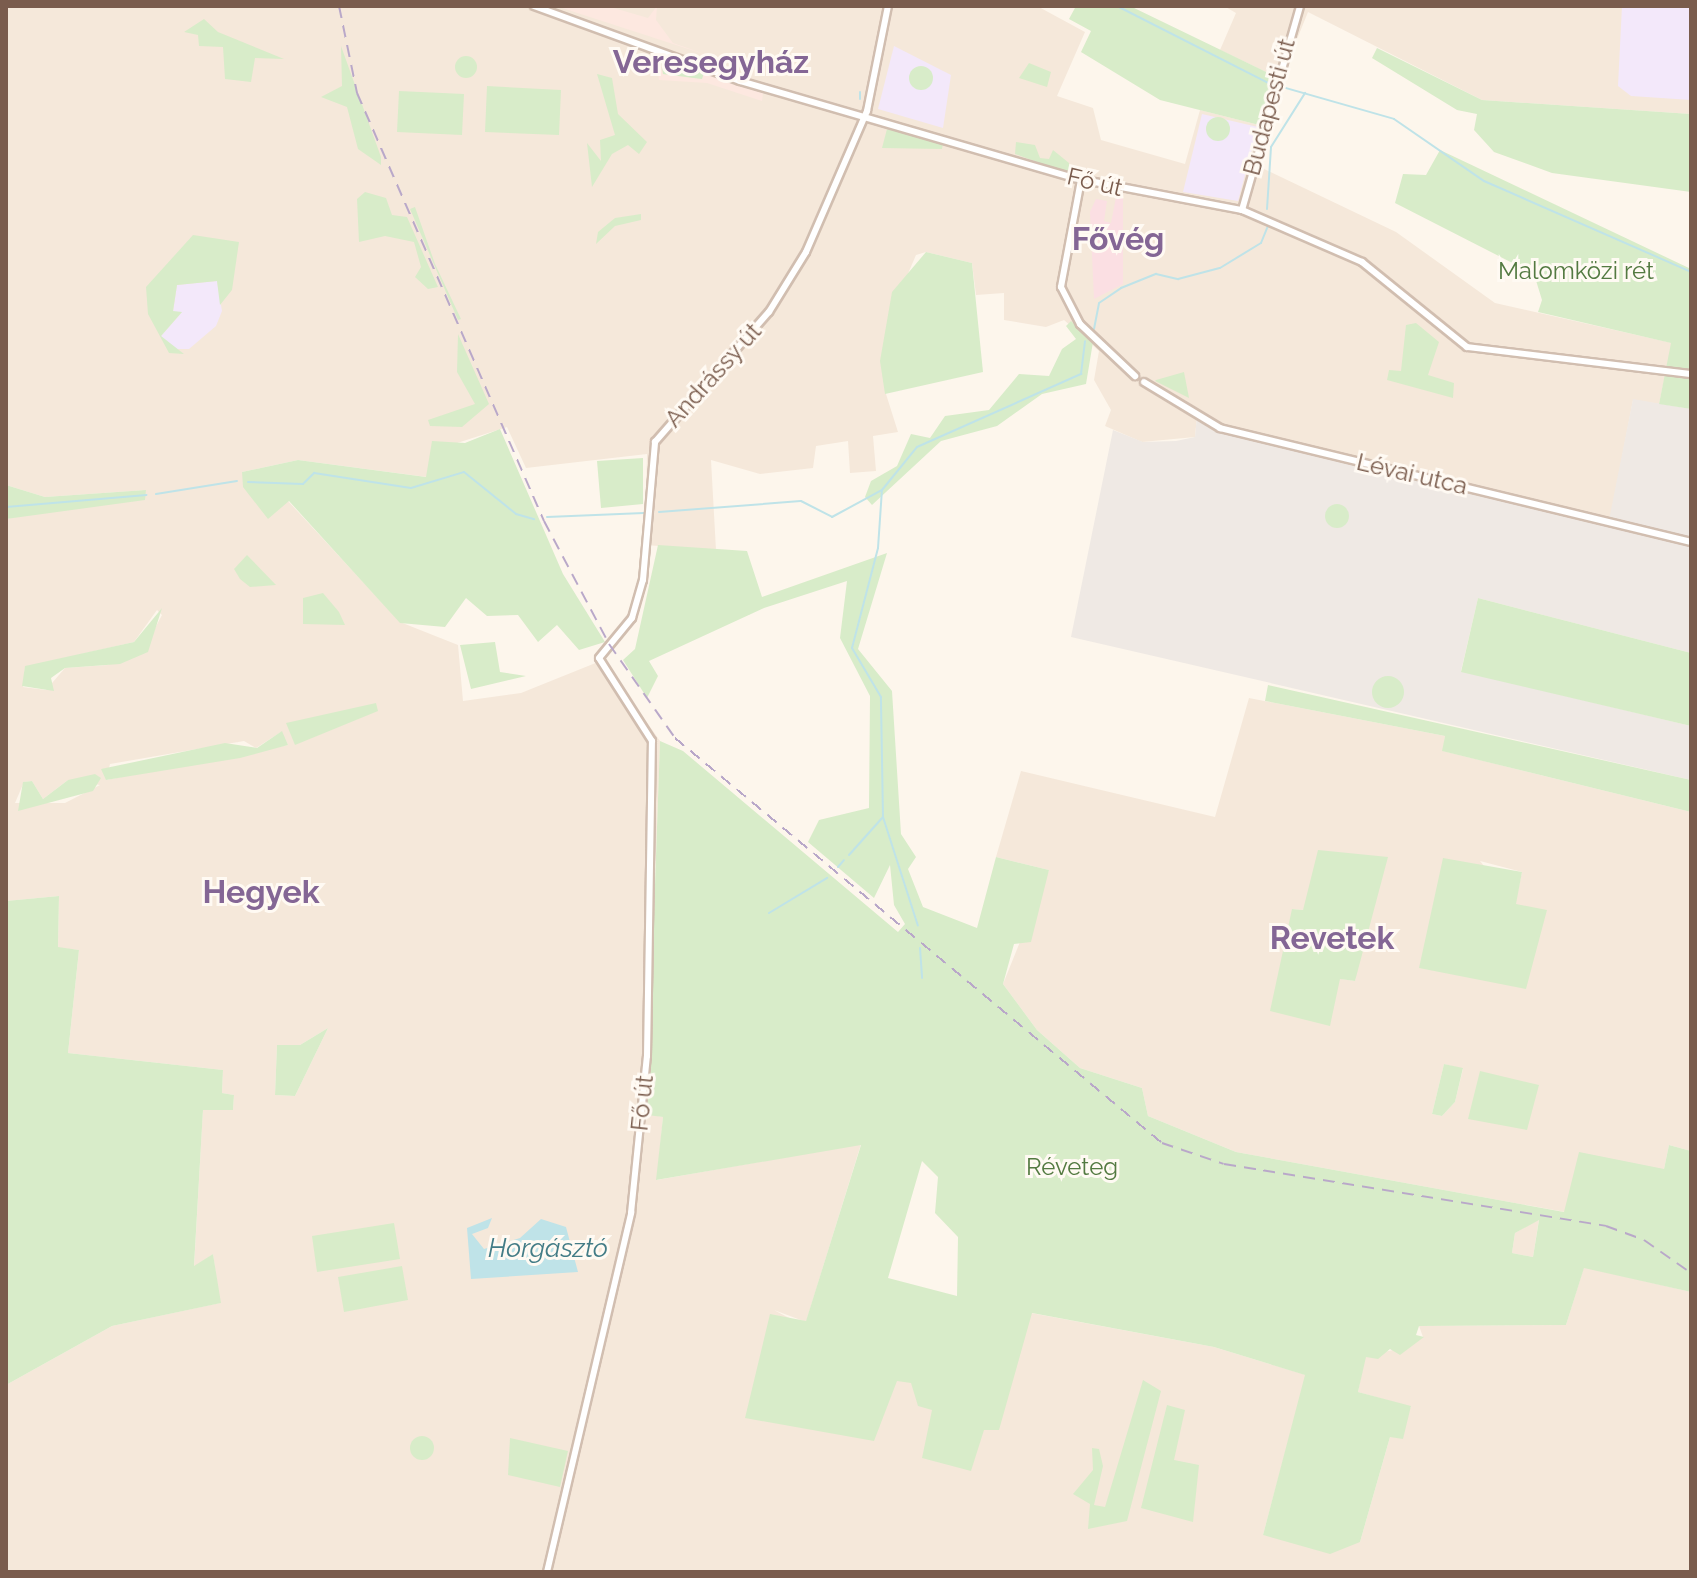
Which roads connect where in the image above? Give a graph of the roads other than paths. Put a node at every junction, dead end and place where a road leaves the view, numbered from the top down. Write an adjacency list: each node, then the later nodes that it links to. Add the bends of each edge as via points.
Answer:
1 (534, 6): 4 (main road, Fő út)
2 (888, 6): 4 (main road, Andrássy út)
3 (1300, 6): 6 (main road, Budapesti út)
4 (865, 117): 5 (main road, Fő út); 11 (main road, Andrássy út, via 825,215 769,312 655,442 645,570 632,618)
5 (1081, 180): 6 (main road, Fő út); 8 (main road, via 1061,287 1080,324)
6 (1242, 210): 7 (main road, Fő út, via 1362,262 1467,347)
7 (1691, 374)
8 (1135, 376)
9 (1144, 382): 10 (main road, Lévai utca, via 1220,428)
10 (1691, 542)
11 (609, 644): 12 (main road, Fő út, via 600,666 652,741 646,1065 631,1213)
12 (547, 1572)

